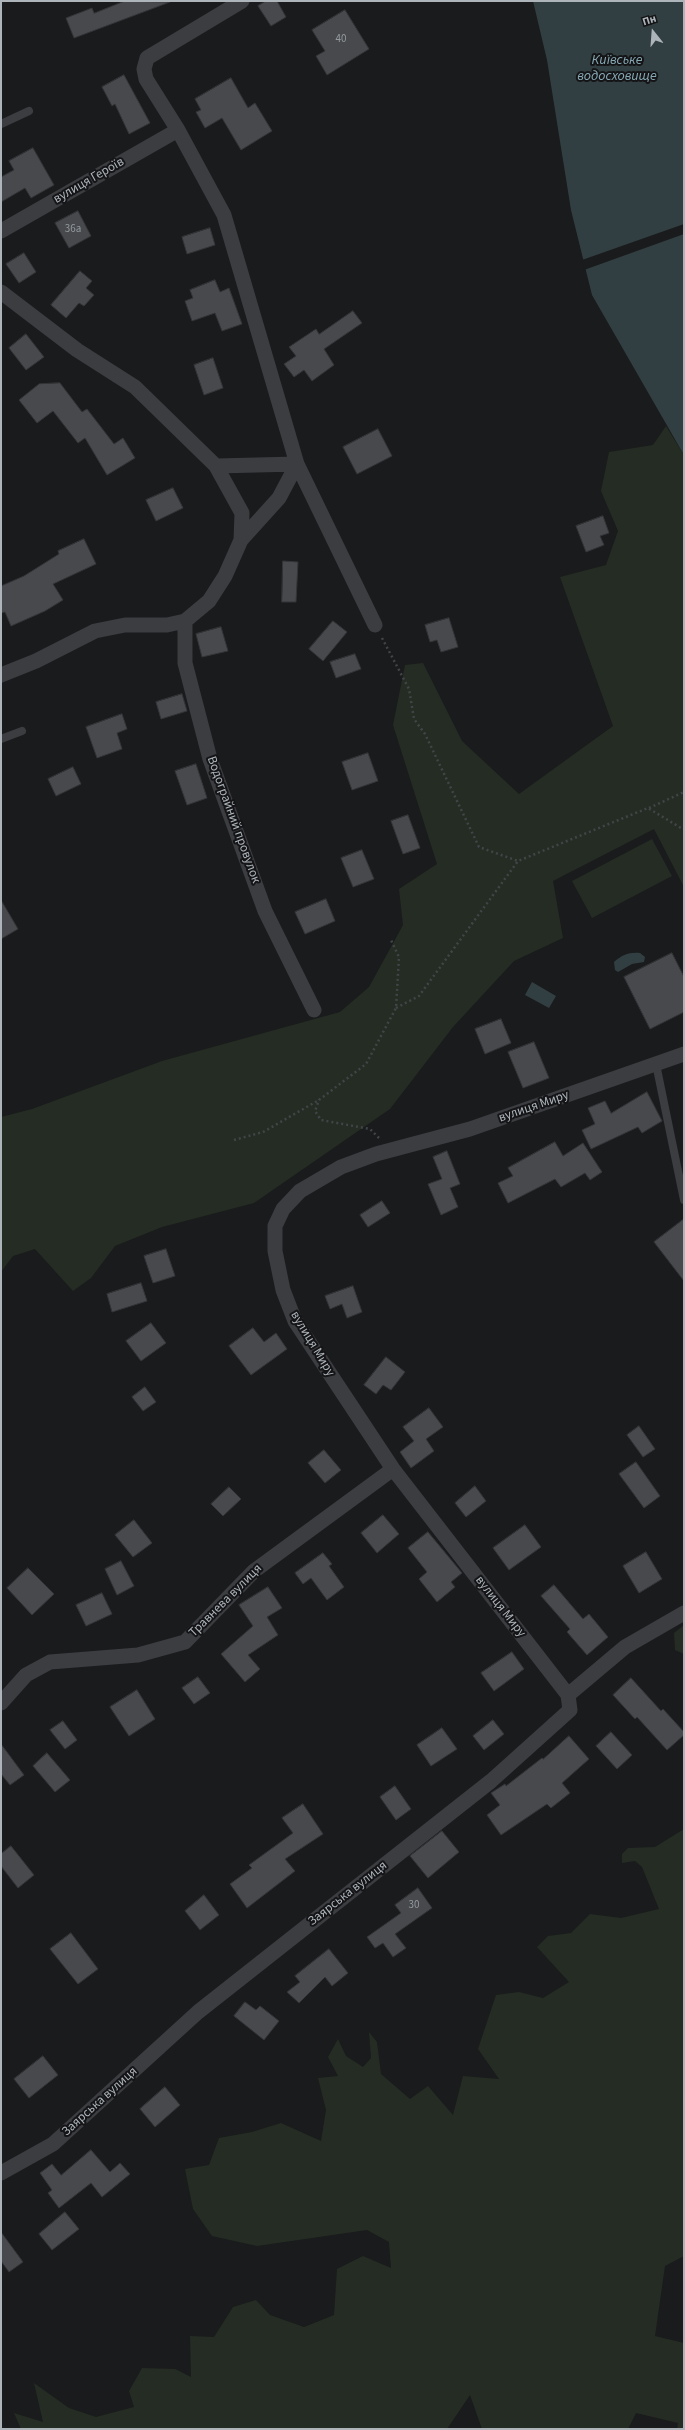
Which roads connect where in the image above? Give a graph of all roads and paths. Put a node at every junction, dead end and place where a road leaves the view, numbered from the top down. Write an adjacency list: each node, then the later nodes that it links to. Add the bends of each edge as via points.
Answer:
1 (242, 1): 4 (street, via 147,58 144,69 146,79)
2 (29, 111): 3 (lane)
3 (1, 124)
4 (178, 130): 5 (street, вулиця Героїв); 7 (street, via 224,215)
5 (1, 231)
6 (1, 292): 8 (street, via 77,350 136,387)
7 (298, 464): 8 (street); 9 (street, via 279,498); 11 (street)
8 (216, 466): 9 (street, via 242,513)
9 (241, 540): 10 (street, via 225,576 210,601)
10 (184, 621): 12 (street, via 167,625 125,624 95,631 36,662); 21 (street, Водограйний провулок, via 185,663 210,759 265,911)
11 (376, 625): 18 (path, via 409,689 414,719 425,734 479,847)
12 (1, 675)
13 (22, 731): 14 (lane)
14 (1, 739)
15 (684, 792): 16 (path)
16 (648, 808): 17 (path); 18 (path)
17 (684, 827)
18 (518, 861): 20 (path, via 419,996)
19 (391, 940): 20 (path, via 399,956)
20 (396, 1008): 24 (path, via 366,1064)
21 (314, 1010)
22 (684, 1054): 23 (street, вулиця Миру)
23 (656, 1064): 26 (street, вулиця Миру, via 470,1129); 27 (lane)
24 (319, 1100): 25 (path, via 263,1132); 26 (path, via 315,1111 321,1120 370,1129 379,1137)
25 (234, 1140)
26 (376, 1154): 28 (street, вулиця Миру, via 341,1167 300,1191 283,1209 275,1226 275,1251 283,1290 295,1321)
27 (684, 1200)
28 (393, 1469): 30 (street, вулиця Миру); 31 (street, Травнева вулиця, via 254,1571 185,1642 138,1655 50,1662 26,1675)
29 (684, 1613): 30 (street, via 625,1647)
30 (568, 1695): 32 (street, Заярська вулиця, via 570,1710 490,1781 198,2012 53,2144)
31 (1, 1703)
32 (1, 2173)

